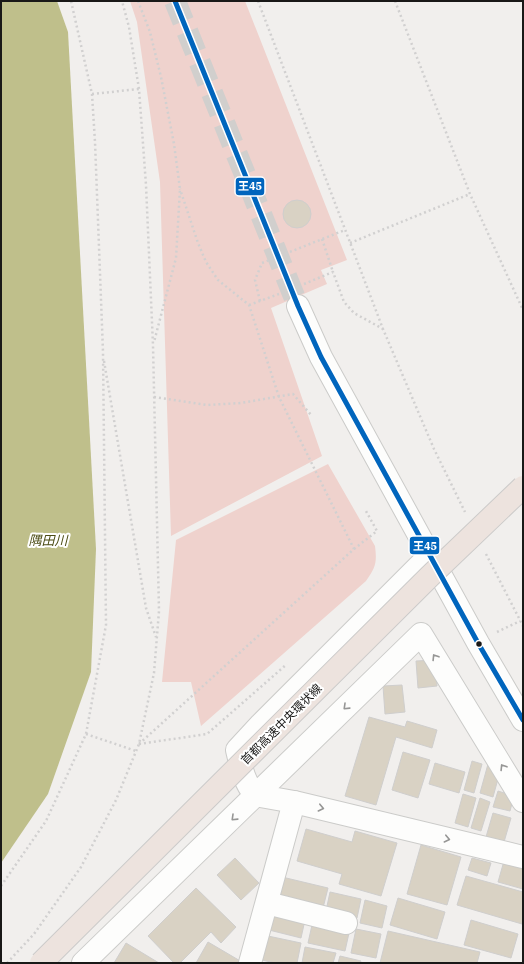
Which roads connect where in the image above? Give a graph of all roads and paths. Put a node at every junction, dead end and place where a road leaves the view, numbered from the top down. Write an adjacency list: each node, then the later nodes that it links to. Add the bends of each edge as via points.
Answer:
1 (71, 1): 7 (path)
2 (122, 1): 6 (path)
3 (138, 1): 8 (path, via 150,32 161,77)
4 (258, 1): 10 (path)
5 (395, 1): 9 (path)
6 (139, 89): 7 (path); 17 (path)
7 (92, 94): 18 (path, via 96,142)
8 (180, 189): 17 (path, via 176,258); 20 (path, via 206,262 218,280 249,305)
9 (470, 194): 12 (path); 16 (path)
10 (345, 230): 11 (path); 12 (path)
11 (322, 239): 13 (path); 14 (path, via 262,263 255,280)
12 (350, 243): 25 (path, via 434,449)
13 (333, 272)
14 (260, 301)
15 (298, 306): 28 (street, via 322,357)
16 (523, 310)
17 (153, 345): 19 (path)
18 (102, 352): 30 (path, via 146,608); 33 (path, via 106,625)
19 (154, 397): 20 (path, via 207,405); 30 (path, via 159,611)
20 (279, 397): 21 (path, via 294,394); 26 (path)
21 (312, 416)
22 (523, 487): 44 (highway, 首都高速中央環状線, bridge, via 424,581)
23 (523, 501): 45 (highway, 首都高速中央環状線)
24 (366, 511): 26 (path, via 377,531)
25 (468, 518)
26 (354, 549): 34 (path)
27 (485, 552): 29 (path)
28 (430, 555): 32 (street); 36 (street, via 237,750 242,774)
29 (523, 626)
30 (157, 639): 34 (path, via 154,673)
31 (292, 659): 34 (path, via 208,734)
32 (523, 720)
33 (86, 734): 35 (path); 40 (path, via 46,821)
34 (139, 744): 35 (path)
35 (136, 751): 43 (path, via 116,800 81,867 34,934)
36 (255, 796): 37 (street, one-way to 36, via 421,634); 38 (street); 46 (street, one-way to 46)
37 (523, 801)
38 (294, 802): 39 (street, one-way to 39); 41 (street)
39 (523, 857)
40 (1, 886)
41 (267, 903): 42 (street); 47 (street)
42 (346, 923)
43 (7, 963)
44 (41, 963)
45 (59, 963)
46 (83, 963)
47 (250, 963)

